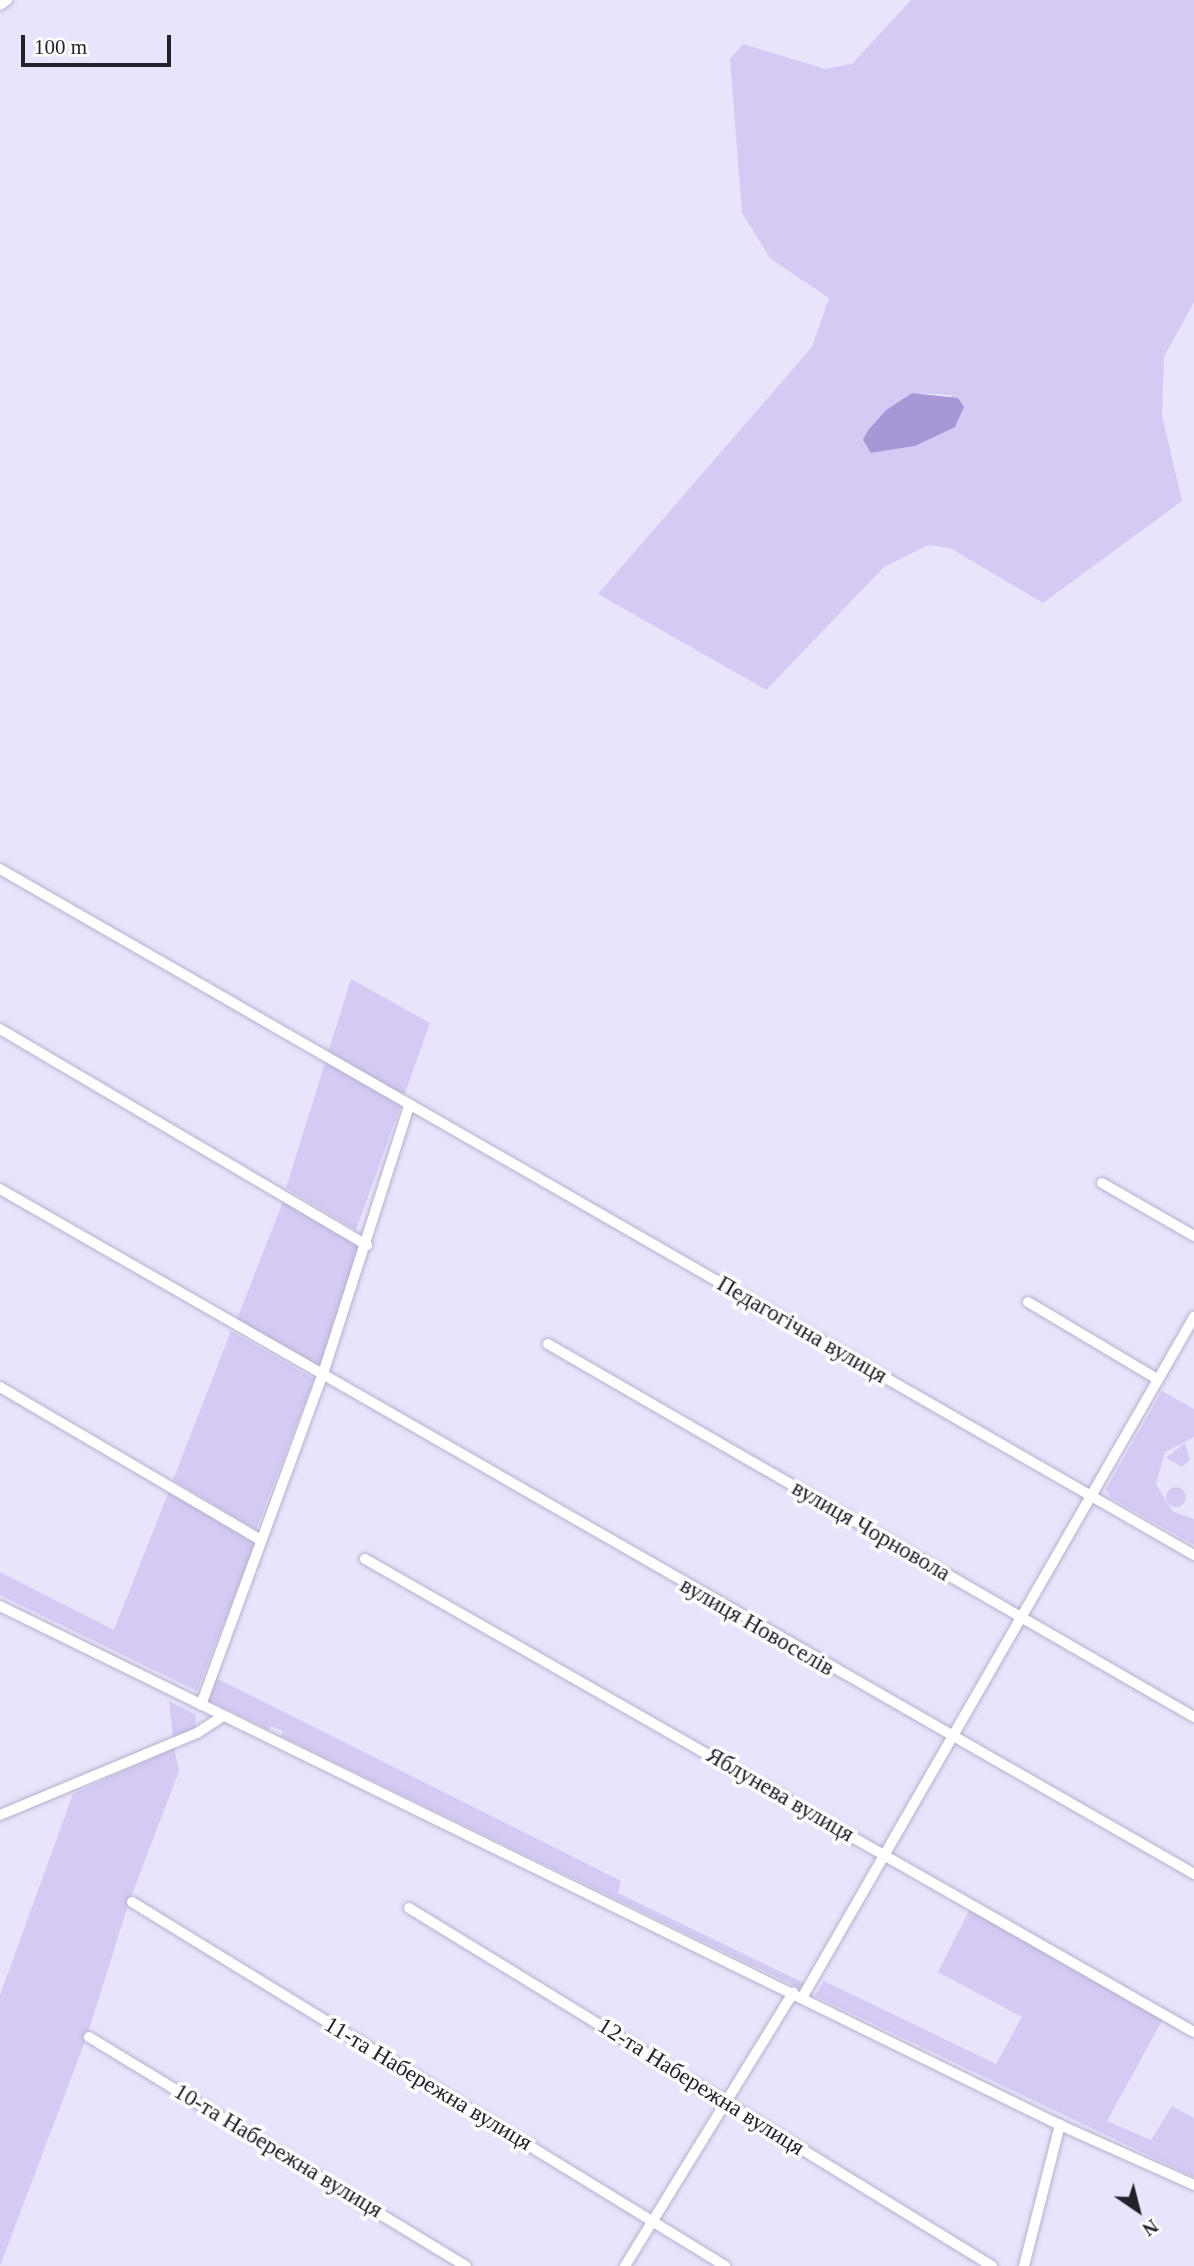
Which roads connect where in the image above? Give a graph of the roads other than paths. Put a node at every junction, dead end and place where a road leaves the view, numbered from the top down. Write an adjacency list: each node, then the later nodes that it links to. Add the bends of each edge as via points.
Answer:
1 (7, 0): 2 (street)
2 (0, 5)
3 (0, 869): 5 (street, Педагогічна вулиця)
4 (0, 1029): 9 (street)
5 (409, 1106): 9 (street); 16 (street, Педагогічна вулиця)
6 (1102, 1183): 8 (street)
7 (0, 1189): 13 (street, вулиця Новоселів)
8 (1194, 1236)
9 (367, 1245): 13 (street)
10 (1028, 1302): 14 (street)
11 (1194, 1317): 14 (street)
12 (548, 1344): 21 (street, вулиця Чорновола)
13 (322, 1377): 17 (street); 25 (street, вулиця Новоселів)
14 (1157, 1379): 16 (street)
15 (0, 1387): 17 (street)
16 (1090, 1494): 18 (street, Педагогічна вулиця); 21 (street)
17 (261, 1540): 22 (street)
18 (1194, 1555)
19 (365, 1559): 27 (street, Яблунева вулиця)
20 (0, 1606): 22 (street)
21 (1020, 1617): 24 (street, вулиця Чорновола); 25 (street)
22 (201, 1705): 23 (street)
23 (223, 1716): 26 (street, via 185,1739); 31 (street)
24 (1194, 1717)
25 (953, 1737): 27 (street); 28 (street, вулиця Новоселів)
26 (0, 1815)
27 (885, 1855): 31 (street); 32 (street, Яблунева вулиця)
28 (1194, 1874)
29 (132, 1902): 37 (street, 11-та Набережна вулиця)
30 (409, 1908): 34 (street, 12-та Набережна вулиця)
31 (797, 1995): 34 (street); 35 (street)
32 (1194, 2032)
33 (89, 2037): 38 (street, 10-та Набережна вулиця)
34 (727, 2102): 37 (street); 41 (street, 12-та Набережна вулиця)
35 (1060, 2125): 36 (street); 42 (street)
36 (1194, 2185)
37 (653, 2221): 39 (street); 40 (street, 11-та Набережна вулиця)
38 (466, 2266)
39 (625, 2266)
40 (725, 2266)
41 (992, 2266)
42 (1024, 2266)

